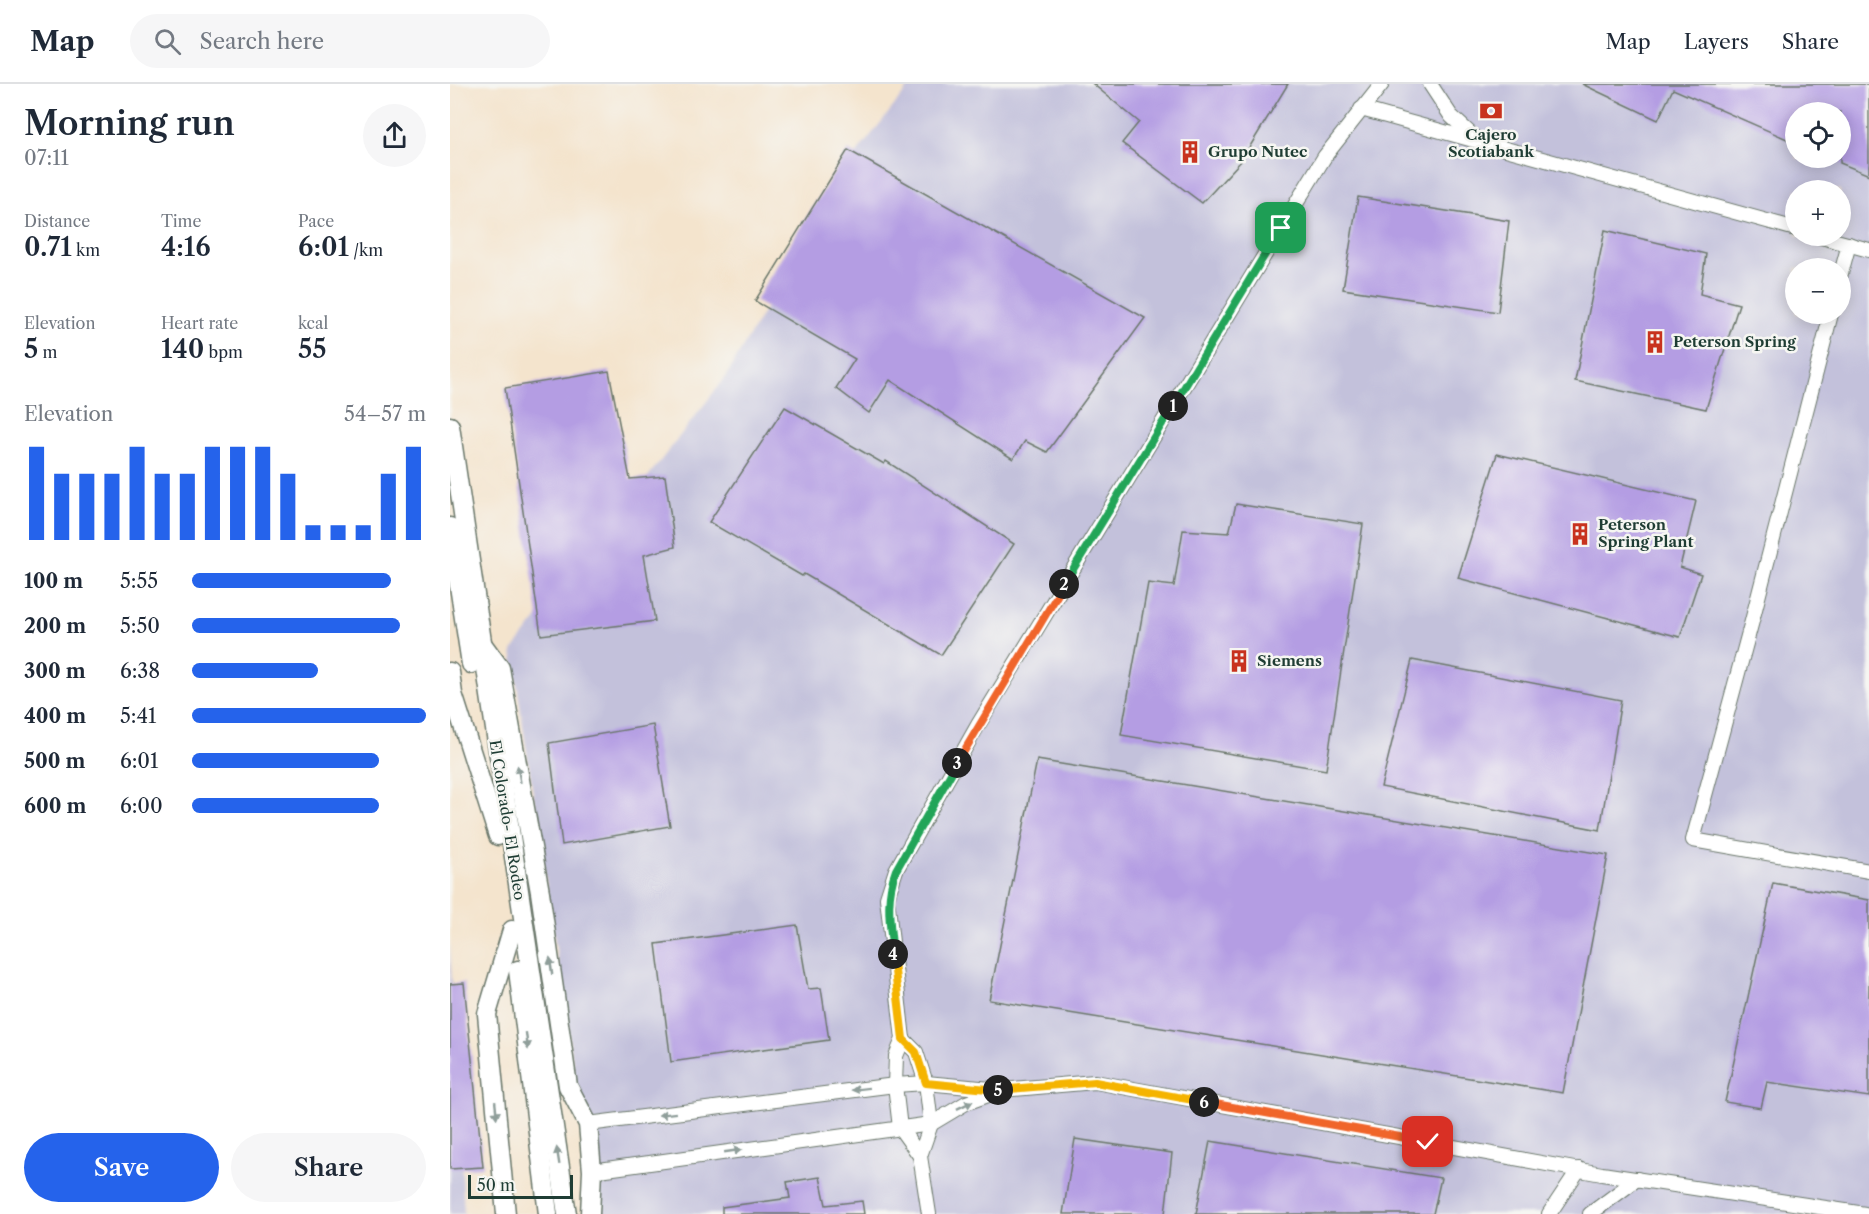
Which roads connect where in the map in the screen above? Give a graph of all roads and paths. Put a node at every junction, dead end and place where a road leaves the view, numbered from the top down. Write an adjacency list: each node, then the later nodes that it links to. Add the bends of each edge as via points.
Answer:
1 (1382, 84): 3 (street)
2 (1430, 84): 4 (street, via 1450,116)
3 (1361, 110): 4 (street); 16 (street, via 1325,156 978,725 896,870 887,898)
4 (1480, 142): 5 (street)
5 (1785, 226)
6 (1851, 244): 7 (street)
7 (1869, 249)
8 (1828, 324): 14 (street, via 1693,840)
9 (450, 426): 11 (main road, El Colorado- El Rodeo)
10 (450, 527): 13 (main road, El Colorado- El Rodeo)
11 (480, 640): 20 (main road, one-way to 11, via 568,1086 540,892 500,668); 29 (main road, El Colorado- El Rodeo, one-way to 11)
12 (450, 672): 13 (main road, via 453,694)
13 (498, 836): 15 (main road, El Colorado- El Rodeo)
14 (1869, 871)
15 (512, 930): 27 (main road, one-way to 27, via 487,1014); 28 (main road, El Colorado- El Rodeo, one-way to 28)
16 (903, 1039): 17 (street, via 916,1052); 18 (street, via 896,1056)
17 (926, 1083): 18 (street); 19 (street); 21 (street)
18 (895, 1085): 20 (street, one-way to 20); 22 (street)
19 (1002, 1090): 21 (street, one-way to 19); 24 (street, via 1095,1082)
20 (588, 1124): 25 (main road)
21 (931, 1124): 22 (street); 23 (street)
22 (900, 1128): 23 (street); 25 (street, one-way to 22)
23 (920, 1156): 31 (street)
24 (1579, 1169): 26 (street); 32 (street)
25 (592, 1171): 30 (main road)
26 (1637, 1179): 33 (street); 34 (street)
27 (506, 1214)
28 (548, 1214)
29 (567, 1214)
30 (590, 1214)
31 (929, 1214)
32 (1549, 1214)
33 (1590, 1214)
34 (1865, 1214)

